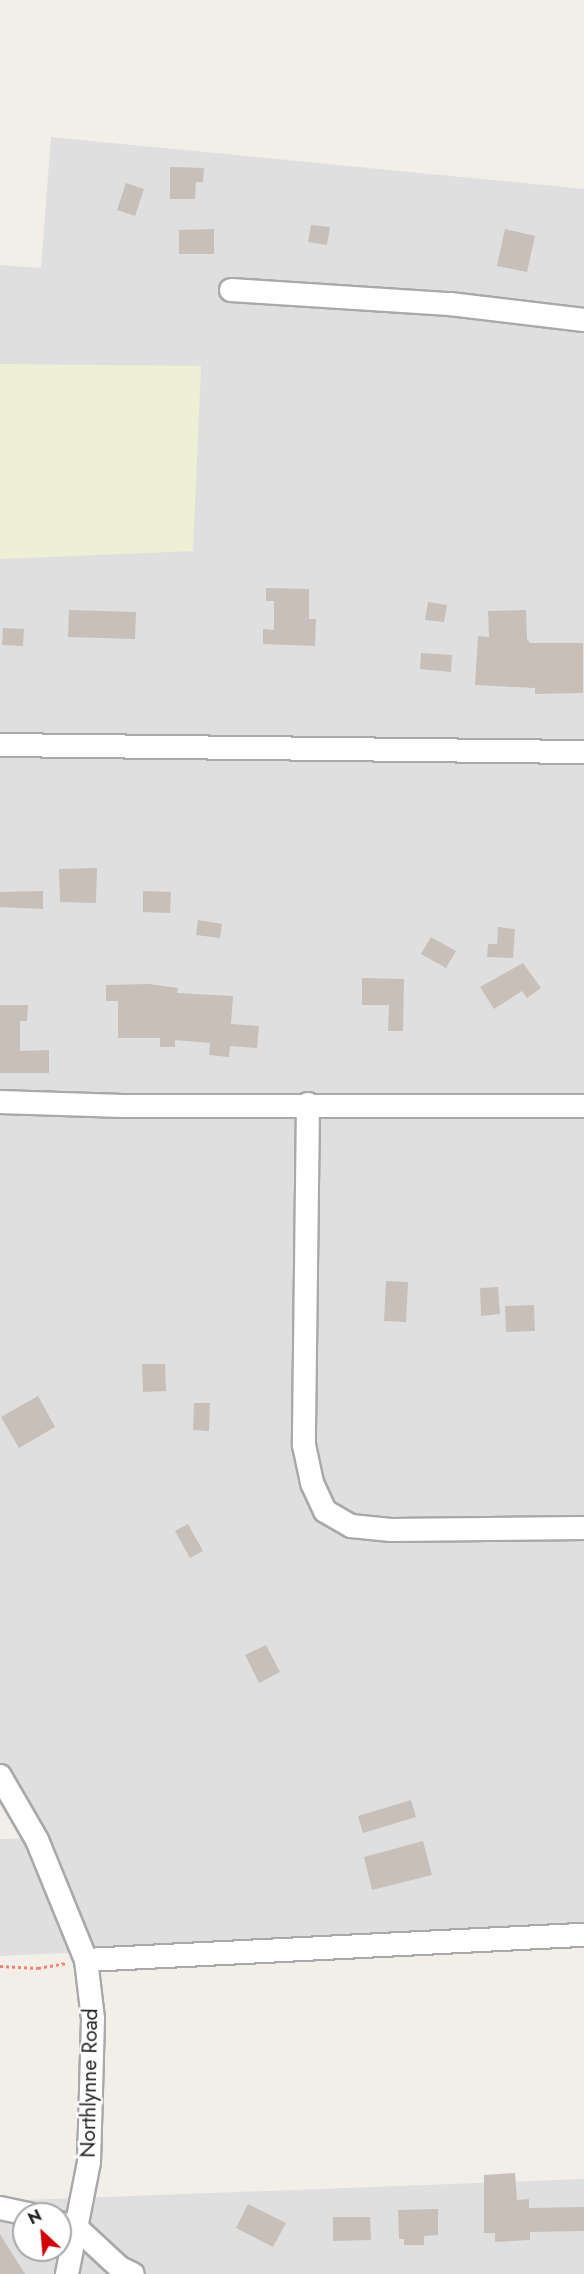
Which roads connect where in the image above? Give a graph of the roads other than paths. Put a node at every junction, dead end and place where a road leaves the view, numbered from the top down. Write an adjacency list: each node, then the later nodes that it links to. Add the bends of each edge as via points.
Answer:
1 (231, 290): 2 (street, via 450,304)
2 (584, 320)
3 (0, 745): 4 (street)
4 (584, 752)
5 (0, 1102): 6 (street, via 123,1106)
6 (308, 1104): 7 (street); 8 (street, via 304,1445 312,1483 325,1511 351,1526 391,1530)
7 (584, 1106)
8 (584, 1528)
9 (0, 1776): 11 (street, Northlynne Road, via 37,1840)
10 (584, 1935): 11 (street)
11 (86, 1960): 12 (street, Northlynne Road, via 93,2019 92,2089 88,2162)
12 (72, 2216)
13 (72, 2228): 14 (street)
14 (133, 2274)

